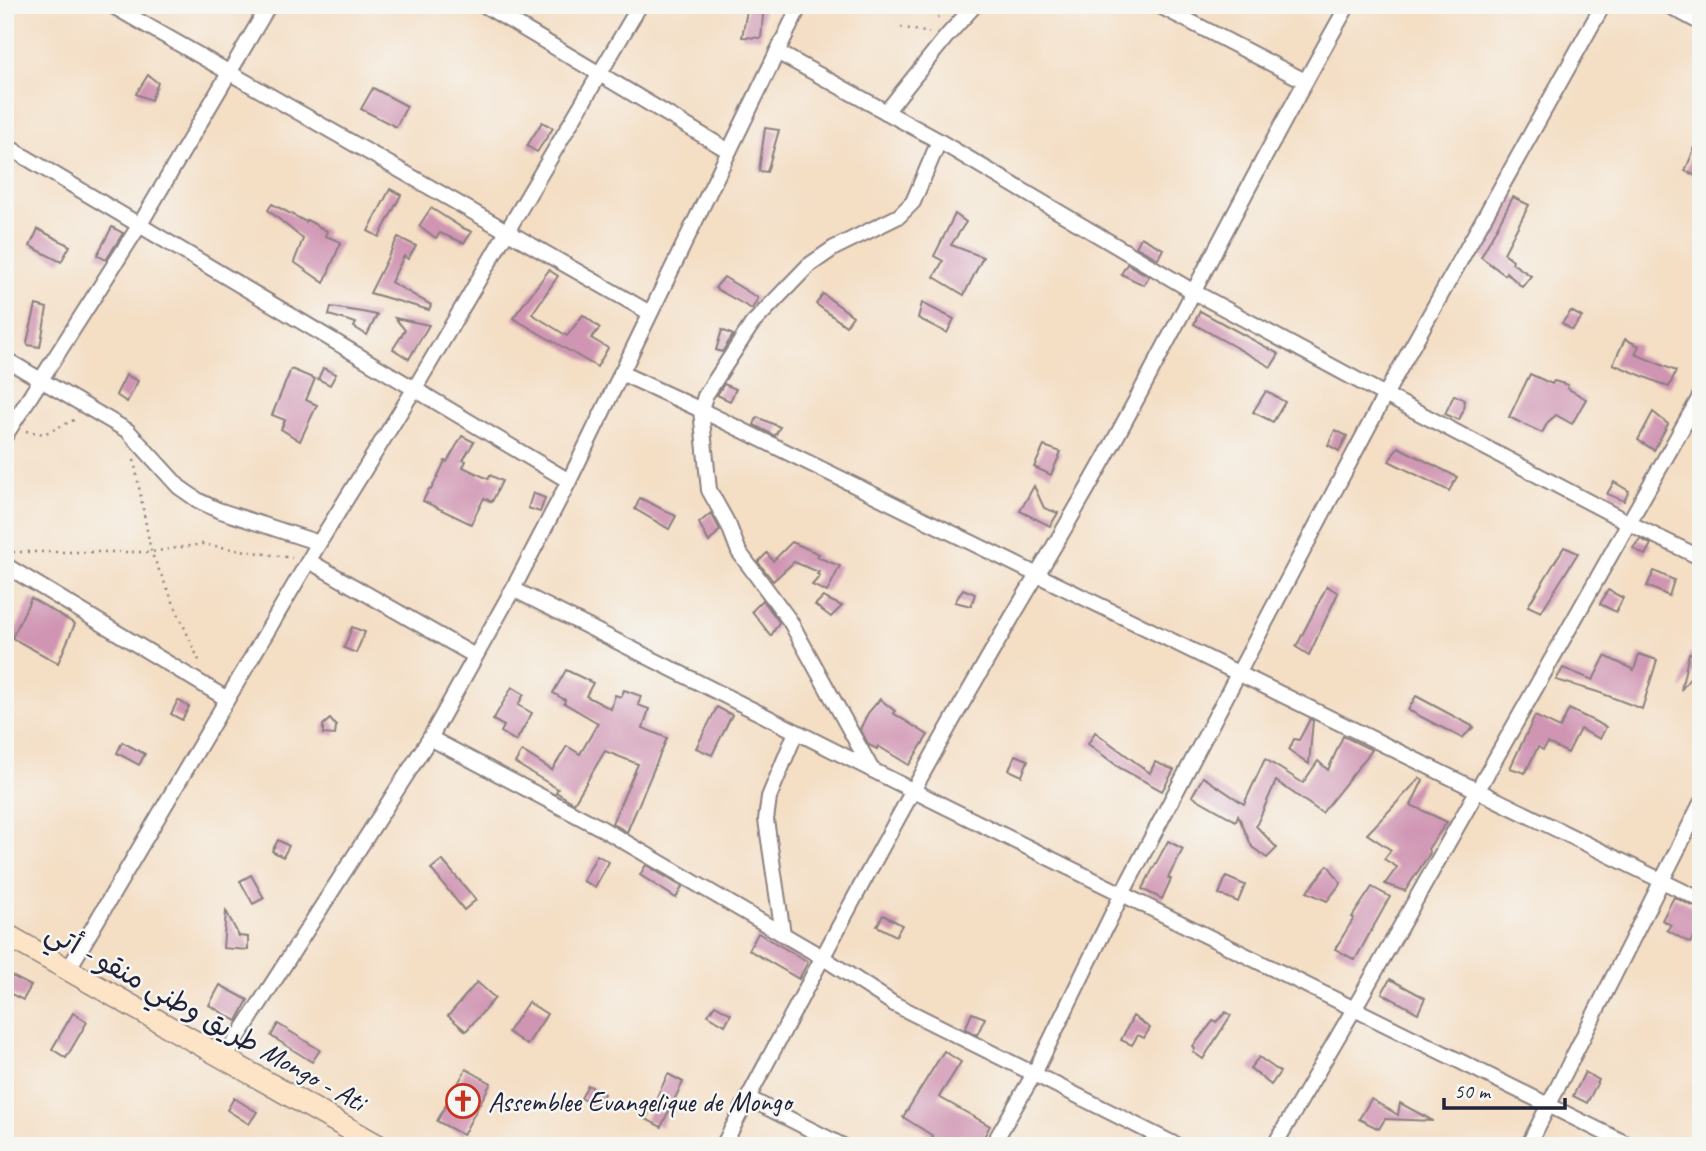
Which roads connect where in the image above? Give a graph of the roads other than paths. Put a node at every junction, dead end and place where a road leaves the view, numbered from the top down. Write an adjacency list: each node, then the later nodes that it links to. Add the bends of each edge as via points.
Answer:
1 (111, 5): 13 (street)
2 (269, 5): 13 (street)
3 (484, 5): 14 (street)
4 (640, 5): 14 (street)
5 (800, 5): 12 (street)
6 (975, 5): 16 (street)
7 (1158, 5): 15 (street)
8 (1348, 5): 15 (street)
9 (1603, 5): 29 (street)
10 (1668, 5): 11 (street)
11 (1701, 23)
12 (777, 52): 16 (street); 19 (street)
13 (229, 72): 20 (street); 21 (street)
14 (599, 74): 19 (street); 21 (street)
15 (1305, 81): 22 (street)
16 (886, 112): 17 (street)
17 (939, 141): 22 (street); 30 (street, via 914,202 899,216 808,266 752,324 705,396)
18 (5, 145): 20 (street)
19 (729, 151): 23 (street)
20 (139, 226): 26 (street); 27 (street)
21 (509, 230): 23 (street); 27 (street)
22 (1194, 292): 29 (street); 38 (street)
23 (650, 313): 25 (street)
24 (5, 359): 26 (street)
25 (621, 373): 30 (street); 32 (street)
26 (42, 381): 31 (street); 34 (street, via 128,431 179,487 199,501)
27 (415, 388): 32 (street); 34 (street)
28 (1701, 395): 33 (street)
29 (1385, 396): 33 (street); 41 (street)
30 (701, 410): 38 (street); 45 (street, via 709,490 739,552 790,621)
31 (8, 432)
32 (569, 481): 39 (street)
33 (1629, 523): 35 (street); 46 (street)
34 (319, 543): 36 (street)
35 (1701, 558)
36 (309, 561): 40 (street); 42 (street)
37 (5, 565): 42 (street)
38 (1037, 574): 41 (street); 47 (street)
39 (513, 589): 40 (street); 43 (street)
40 (475, 656): 44 (street)
41 (1237, 673): 46 (street); 50 (street)
42 (228, 699): 55 (street)
43 (796, 732): 45 (street); 53 (street, via 769,797 766,820)
44 (430, 738): 53 (street, via 601,828); 57 (street)
45 (872, 770): 47 (street)
46 (1477, 790): 49 (street); 56 (street)
47 (914, 791): 50 (street); 54 (street)
48 (1701, 803): 49 (street)
49 (1661, 880): 51 (street); 60 (street)
50 (1122, 894): 56 (street); 58 (street)
51 (1701, 900)
52 (5, 934): 55 (main road, طريق وطني منقو - أتي Mongo - Ati)
53 (783, 934): 54 (street)
54 (822, 957): 58 (street, via 894,1004); 59 (street)
55 (68, 970): 57 (main road, طريق وطني منقو - أتي Mongo - Ati)
56 (1354, 1009): 60 (street); 66 (street)
57 (224, 1059): 61 (main road, طريق وطني منقو - أتي Mongo - Ati)
58 (1034, 1074): 64 (street); 65 (street)
59 (748, 1098): 62 (street); 63 (street)
60 (1548, 1105): 67 (street); 68 (street)
61 (379, 1146)
62 (723, 1146)
63 (843, 1146)
64 (992, 1146)
65 (1178, 1146)
66 (1274, 1146)
67 (1528, 1146)
68 (1631, 1146)

